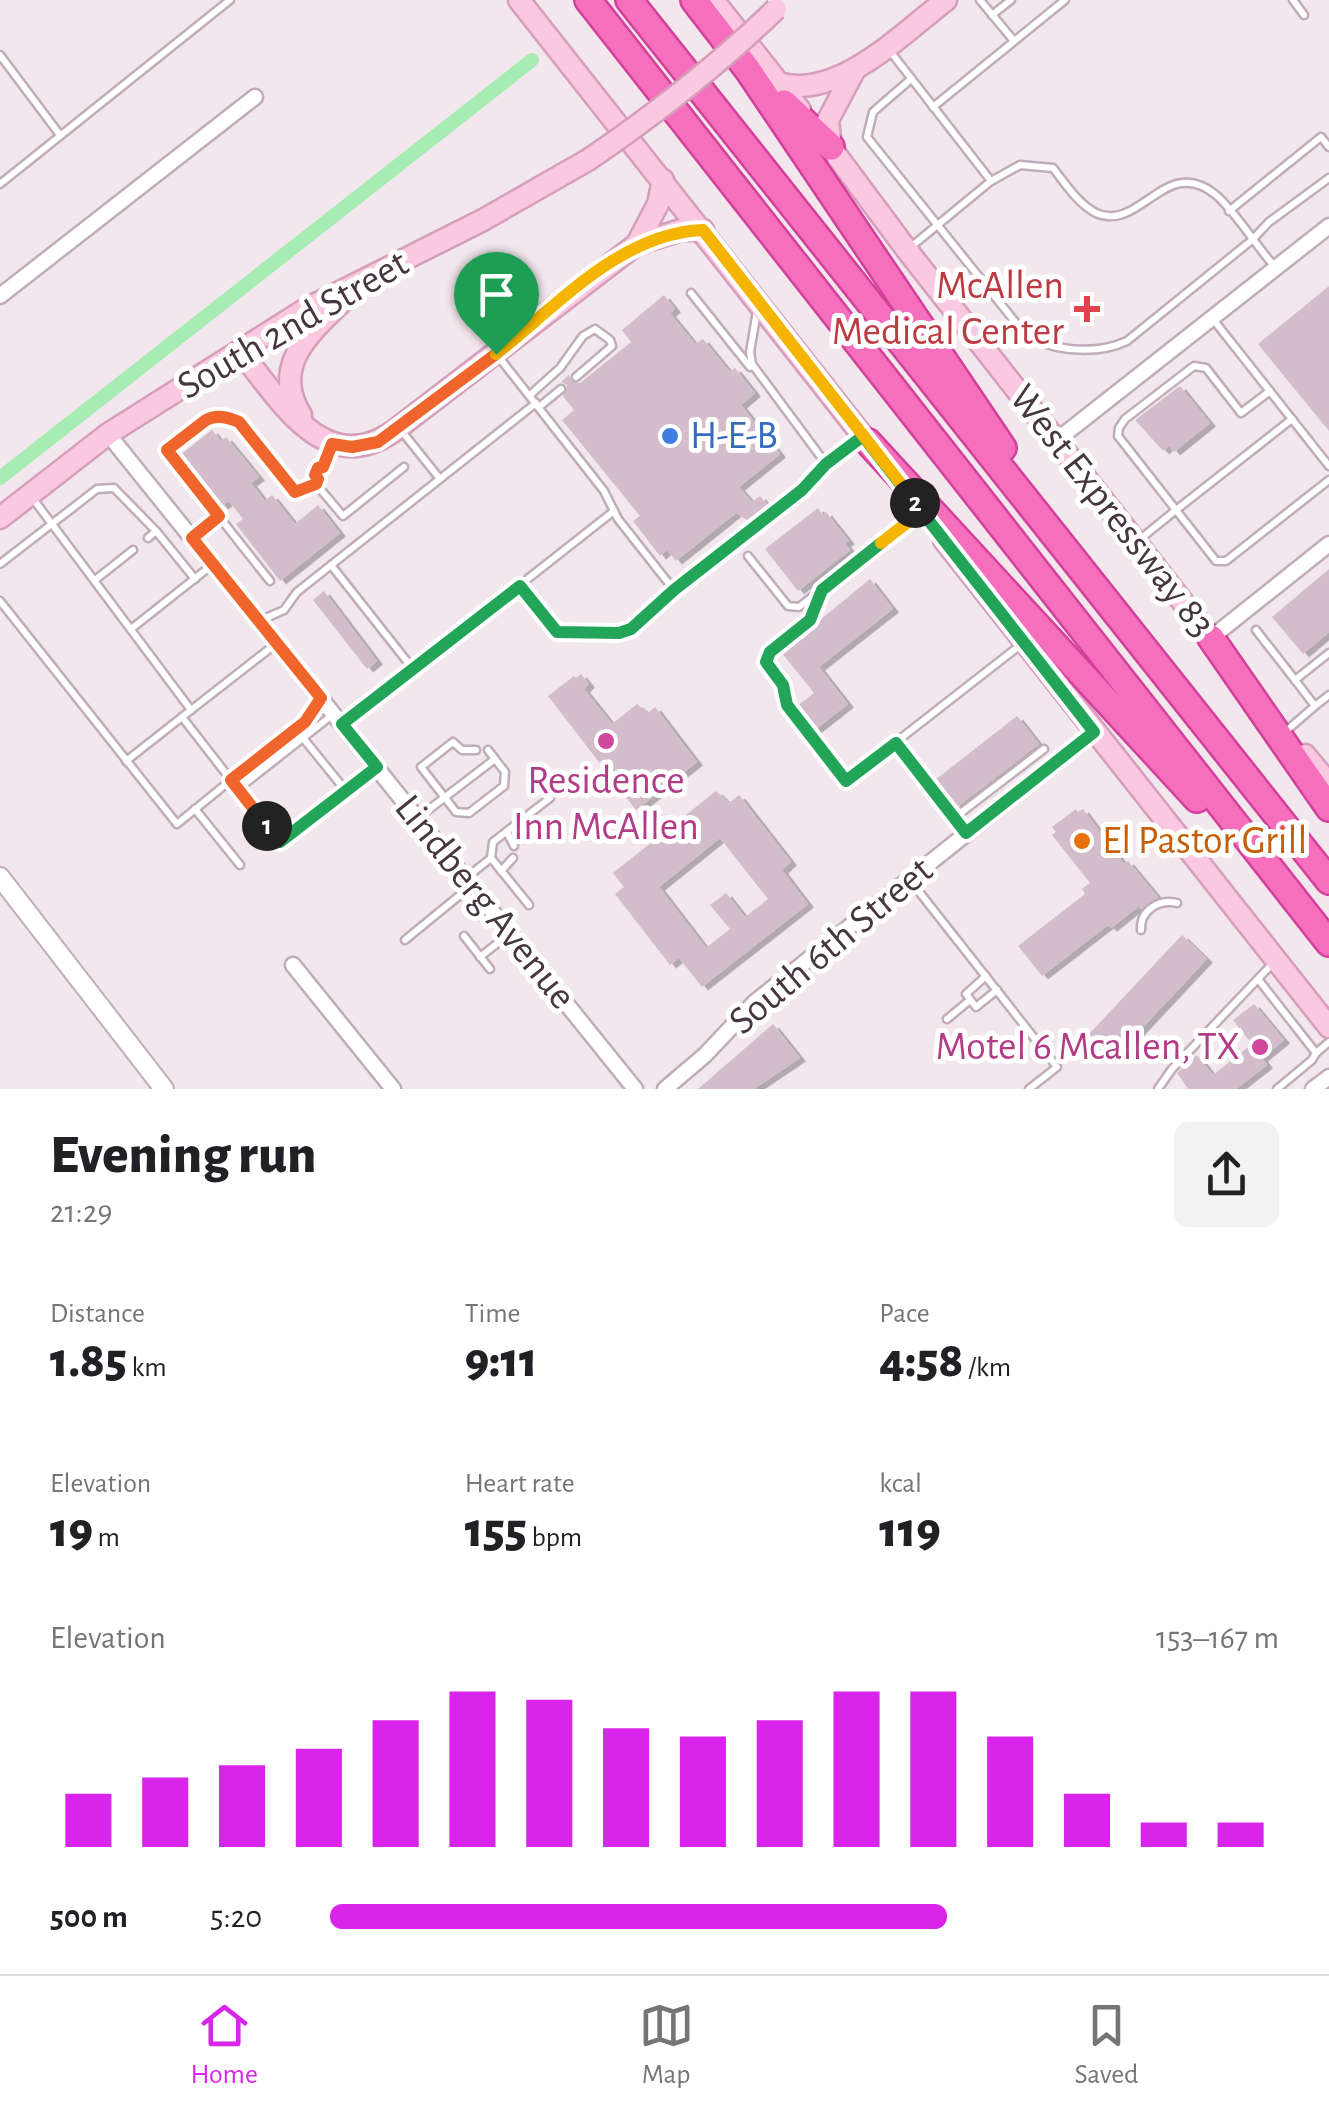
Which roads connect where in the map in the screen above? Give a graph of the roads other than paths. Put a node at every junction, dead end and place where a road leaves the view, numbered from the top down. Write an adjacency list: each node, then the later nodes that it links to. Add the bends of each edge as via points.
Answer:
1 (230, 0): 23 (lane)
2 (520, 0): 27 (main road)
3 (588, 0): 140 (highway)
4 (628, 0): 68 (highway)
5 (694, 0): 20 (highway)
6 (713, 0): 20 (main road)
7 (946, 0): 16 (main road)
8 (980, 0): 13 (lane)
9 (1011, 0): 13 (lane)
10 (1065, 0): 15 (lane)
11 (1292, 0): 14 (lane)
12 (780, 5): 38 (main road, South 2nd Street, bridge, via 721,62 588,160)
13 (992, 15): 15 (lane)
14 (1304, 15)
15 (1014, 41): 22 (lane)
16 (886, 46): 18 (main road); 19 (lane)
17 (0, 55): 23 (lane)
18 (854, 70): 20 (main road, via 802,88); 24 (main road, via 828,120)
19 (912, 80): 22 (lane); 31 (lane, via 872,112 868,137)
20 (772, 90): 24 (highway); 68 (highway, via 1012,460)
21 (255, 97): 40 (street)
22 (932, 106): 28 (lane)
23 (60, 136): 29 (lane)
24 (831, 147): 36 (main road, West Expressway 83)
25 (1329, 147): 30 (lane, via 1321,137)
26 (1329, 178): 34 (lane)
27 (663, 180): 33 (main road); 35 (main road)
28 (991, 181): 30 (lane, via 1020,165 1052,168 1084,204 1110,217 1128,213 1170,183 1196,184); 31 (lane)
29 (0, 184)
30 (1228, 211): 34 (lane)
31 (937, 226): 34 (lane, via 1024,333 1039,344 1106,350 1127,341); 36 (lane)
32 (1329, 226): 37 (street)
33 (703, 230): 35 (main road); 41 (main road)
34 (1252, 240): 37 (lane)
35 (637, 244): 44 (main road)
36 (907, 250): 54 (main road, West Expressway 83)
37 (1276, 268): 42 (street)
38 (363, 281): 43 (main road, South 2nd Street); 51 (main road, via 301,344 290,384 300,414 321,433 354,439)
39 (691, 293): 45 (lane)
40 (0, 296)
41 (760, 302): 45 (lane, via 750,352); 53 (main road)
42 (1212, 318): 48 (lane); 54 (street)
43 (240, 351): 52 (main road, South 2nd Street); 55 (main road, via 307,430)
44 (496, 354): 49 (lane); 51 (main road)
45 (758, 376): 56 (lane)
46 (576, 377): 49 (lane, via 612,346 596,329 583,336)
47 (561, 389): 49 (lane)
48 (1270, 391): 50 (lane); 63 (lane, via 1241,414 1206,368 1194,366 1118,428)
49 (535, 401): 59 (lane); 65 (lane)
50 (1292, 419): 57 (lane); 63 (lane)
51 (392, 432): 55 (main road, via 366,446); 59 (lane)
52 (108, 434): 62 (main road, South 2nd Street); 72 (street, Lindberg Avenue)
53 (866, 439): 56 (lane); 64 (main road); 140 (highway)
54 (1057, 440): 73 (main road, West Expressway 83)
55 (332, 444): 61 (lane)
56 (826, 464): 84 (lane)
57 (1329, 466)
58 (404, 467): 61 (lane, via 342,516)
59 (440, 479): 79 (lane)
60 (1329, 480): 63 (lane, via 1221,562)
61 (317, 481): 66 (lane, via 295,492 239,422 212,416 167,450)
62 (30, 495): 67 (main road, South 2nd Street); 69 (lane)
63 (1176, 510): 73 (lane)
64 (922, 511): 85 (lane); 91 (main road)
65 (614, 512): 83 (lane); 84 (lane)
66 (219, 516): 72 (lane); 82 (lane)
67 (0, 518)
68 (1041, 519): 132 (highway)
69 (51, 523): 70 (lane, via 106,486); 77 (lane); 81 (lane)
70 (156, 531): 71 (lane); 80 (lane)
71 (148, 538)
72 (192, 538): 78 (street, Lindberg Avenue)
73 (1136, 542): 90 (main road, West Expressway 83)
74 (1329, 544): 90 (street)
75 (133, 550): 81 (lane)
76 (748, 556): 85 (lane, via 788,606 799,607)
77 (0, 564)
78 (214, 564): 80 (lane); 87 (street, Lindberg Avenue)
79 (332, 565): 87 (lane, via 284,610); 94 (lane)
80 (195, 579): 88 (lane)
81 (94, 580): 88 (lane)
82 (270, 581)
83 (520, 586): 84 (lane, via 562,634 626,632); 94 (lane)
84 (674, 590)
85 (822, 590): 106 (lane, via 810,620 766,662 783,685 787,705 846,781)
86 (0, 601): 111 (lane)
87 (259, 622): 92 (street, Lindberg Avenue)
88 (131, 629): 100 (lane)
89 (1256, 630): 95 (lane)
90 (1211, 638): 103 (main road, West Expressway 83); 119 (highway)
91 (1024, 642): 104 (main road); 106 (lane)
92 (277, 643): 97 (street, Lindberg Avenue); 100 (lane)
93 (1329, 653): 95 (lane)
94 (413, 670): 102 (lane)
95 (1295, 680): 98 (lane)
96 (1326, 697): 98 (lane); 99 (lane)
97 (321, 698): 102 (street, Lindberg Avenue); 113 (lane, via 305,722)
98 (1316, 706): 103 (lane)
99 (1329, 707)
100 (191, 710): 101 (lane)
101 (182, 717): 111 (lane); 113 (lane)
102 (338, 719): 105 (lane); 112 (street, Lindberg Avenue)
103 (1286, 730): 114 (main road, West Expressway 83)
104 (1094, 732): 124 (street, South 6th Street); 142 (main road)
105 (303, 738): 115 (lane); 116 (lane)
106 (896, 743): 122 (lane)
107 (1044, 748): 122 (lane)
108 (476, 750): 117 (lane, via 453,742 421,767)
109 (488, 750): 110 (lane)
110 (495, 759): 117 (lane); 117 (lane, via 505,772 504,786 468,814 456,812)
111 (126, 761): 120 (lane, via 176,824)
112 (377, 767): 116 (lane); 121 (street, Lindberg Avenue)
113 (231, 780): 115 (lane); 120 (lane)
114 (1329, 784)
115 (238, 789): 116 (lane, via 280,842)
116 (346, 791)
117 (445, 798): 121 (lane)
118 (550, 798): 123 (lane)
119 (1329, 808)
120 (195, 809): 128 (lane)
121 (418, 818): 133 (street, Lindberg Avenue)
122 (954, 818): 124 (lane)
123 (507, 832): 125 (lane); 126 (lane, via 493,842)
124 (966, 833): 131 (street, South 6th Street)
125 (514, 846)
126 (492, 858): 129 (lane); 133 (lane)
127 (513, 858): 129 (lane)
128 (240, 865)
129 (501, 871): 135 (lane)
130 (0, 877): 153 (street)
131 (909, 878): 145 (lane); 156 (street, South 6th Street, via 755,1002)
132 (1329, 881)
133 (469, 882): 137 (street, Lindberg Avenue); 139 (lane)
134 (1177, 902): 136 (lane, via 1158,903 1144,914)
135 (529, 905)
136 (1141, 930)
137 (510, 933): 141 (lane); 155 (street, Lindberg Avenue)
138 (464, 936): 141 (lane)
139 (405, 940)
140 (1329, 946)
141 (480, 956): 144 (lane)
142 (1276, 960): 146 (lane); 150 (main road)
143 (293, 965): 154 (street)
144 (490, 968)
145 (986, 976): 147 (lane); 148 (lane, via 966,994)
146 (1258, 979): 152 (lane); 158 (lane)
147 (997, 990): 148 (lane, via 976,1007); 157 (lane, via 1057,1066)
148 (970, 1000): 149 (lane)
149 (947, 1018)
150 (1329, 1027)
151 (1329, 1042): 152 (lane)
152 (1316, 1053): 159 (lane)
153 (164, 1089)
154 (393, 1089)
155 (635, 1089)
156 (664, 1089)
157 (1029, 1089)
158 (1158, 1089)
159 (1277, 1089)

